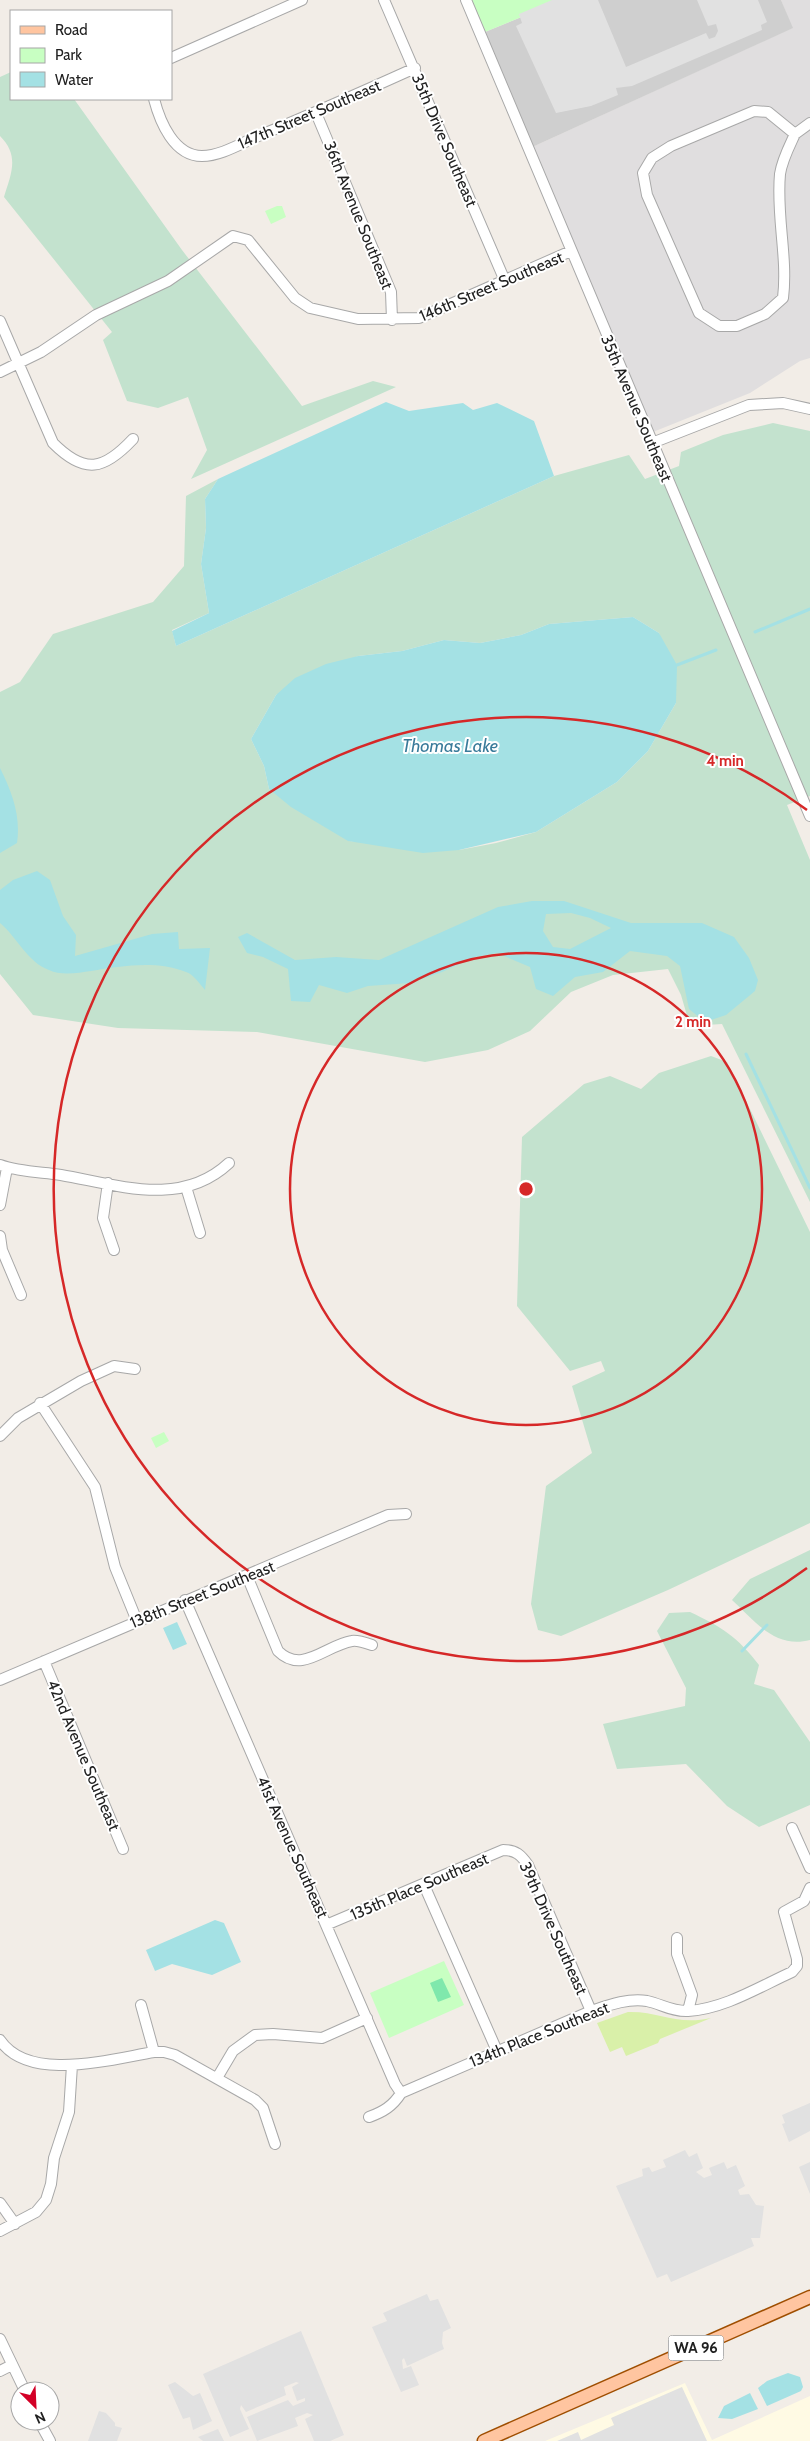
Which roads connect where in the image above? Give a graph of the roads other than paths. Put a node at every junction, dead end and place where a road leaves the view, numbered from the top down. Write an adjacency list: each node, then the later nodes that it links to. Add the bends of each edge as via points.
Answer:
1 (302, 0): 4 (street)
2 (384, 0): 5 (street, 35th Drive Southeast)
3 (466, 0): 10 (street, 35th Avenue Southeast)
4 (172, 58)
5 (415, 68): 7 (street, 147th Street Southeast); 11 (street, 35th Drive Southeast)
6 (154, 100): 7 (street, 147th Street Southeast, via 174,144 202,156 222,151)
7 (316, 112): 12 (street, 36th Avenue Southeast, via 392,292)
8 (810, 123): 9 (street)
9 (795, 134): 9 (street, via 784,156 780,174 786,275 783,298 765,314 737,326 719,326 698,313 647,195 643,173 652,158 670,146 754,111 768,112)
10 (572, 251): 11 (street, 146th Street Southeast); 18 (street, 35th Avenue Southeast)
11 (505, 281): 12 (street, 146th Street Southeast, via 419,318)
12 (392, 320): 14 (street, 146th Street Southeast, via 358,319 310,308 295,298 248,240 233,236 168,281 96,315)
13 (0, 321): 14 (street)
14 (19, 363): 15 (street, 146th Street Southeast); 17 (street, via 54,443 68,458 85,464 103,464 118,455)
15 (0, 372)
16 (810, 409): 18 (street, via 783,403 749,405)
17 (132, 439)
18 (652, 443): 19 (street, 35th Avenue Southeast)
19 (810, 816)
20 (229, 1163): 23 (street, via 216,1176)
21 (4, 1167): 22 (street); 24 (street)
22 (108, 1184): 23 (street, via 144,1190); 28 (street, via 103,1218)
23 (186, 1187): 25 (street)
24 (0, 1205)
25 (200, 1232)
26 (0, 1236): 27 (street)
27 (1, 1250): 29 (street)
28 (114, 1250)
29 (20, 1295)
30 (135, 1369): 31 (street, via 114,1366)
31 (40, 1403): 32 (street); 36 (street, via 95,1488 115,1567)
32 (0, 1436)
33 (406, 1514): 34 (street, 138th Street Southeast, via 388,1515)
34 (247, 1576): 35 (street, 138th Street Southeast); 37 (street, via 278,1651 283,1656 302,1661 352,1641)
35 (185, 1600): 36 (street, 138th Street Southeast); 46 (street, 41st Avenue Southeast)
36 (137, 1621): 38 (street, 138th Street Southeast)
37 (372, 1644)
38 (44, 1661): 39 (street, 138th Street Southeast); 41 (street, 42nd Avenue Southeast)
39 (0, 1680)
40 (792, 1828): 43 (street)
41 (123, 1849)
42 (511, 1850): 44 (street, 135th Place Southeast, via 503,1850); 49 (street, 39th Drive Southeast, via 519,1853 528,1865)
43 (810, 1868)
44 (424, 1886): 46 (street, 135th Place Southeast); 53 (street)
45 (810, 1888): 50 (street, 134th Place Southeast, via 804,1901 784,1912 797,1959 792,1972 717,2006)
46 (326, 1925): 51 (street, 41st Avenue Southeast)
47 (677, 1938): 50 (street, via 677,1954 692,1995)
48 (141, 2005): 54 (street)
49 (591, 2011): 50 (street, 134th Place Southeast, via 614,2003 637,2001); 53 (street, 134th Place Southeast)
50 (688, 2011)
51 (367, 2018): 56 (street, via 322,2038 255,2034 233,2051); 57 (street, 41st Avenue Southeast)
52 (1, 2044): 55 (street, via 14,2054 44,2065)
53 (497, 2051): 57 (street, 134th Place Southeast)
54 (154, 2052): 55 (street); 56 (street, via 175,2055)
55 (72, 2065): 61 (street, via 69,2112 54,2158 46,2200 36,2212)
56 (217, 2078): 59 (street, via 263,2108)
57 (401, 2093): 58 (street, 134th Place Southeast, via 395,2103 382,2113)
58 (369, 2117)
59 (276, 2144)
60 (0, 2202): 61 (street)
61 (15, 2224): 62 (street)
62 (0, 2231)
63 (810, 2297): 68 (main road, WA 96)
64 (0, 2339): 65 (street)
65 (12, 2365): 66 (street); 67 (street)
66 (0, 2371)
67 (20, 2381)
68 (484, 2441)

